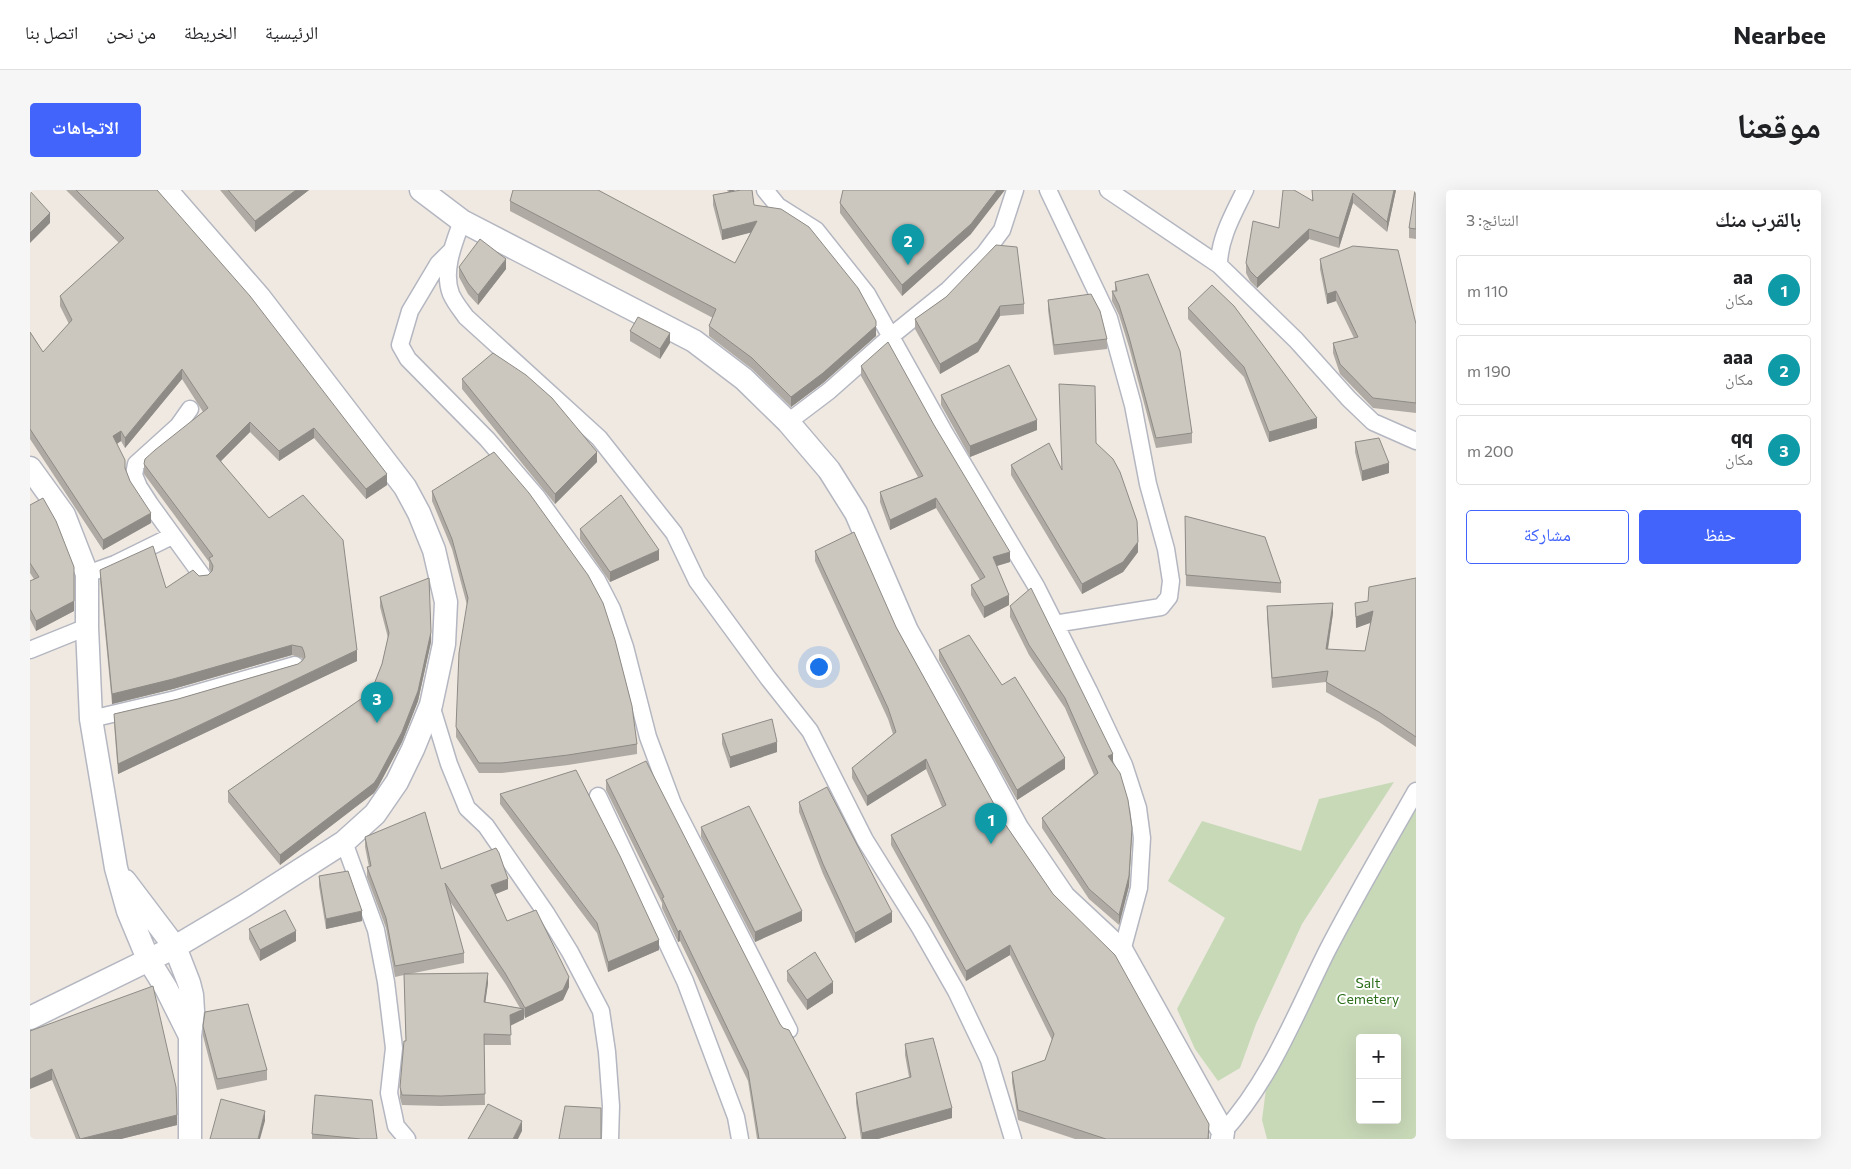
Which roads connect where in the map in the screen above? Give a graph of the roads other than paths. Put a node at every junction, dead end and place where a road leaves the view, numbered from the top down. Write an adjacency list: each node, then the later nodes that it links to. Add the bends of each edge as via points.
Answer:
1 (166, 190): 23 (street, via 260,298 405,487 419,513 434,550 446,602 444,644)
2 (421, 190): 8 (street)
3 (765, 190): 11 (street, via 778,206 816,230 867,294)
4 (1015, 190): 11 (street, via 1002,230 984,254 948,290)
5 (1048, 190): 19 (street, via 1108,318 1133,405 1171,581 1169,598 1161,607)
6 (1108, 190): 10 (street)
7 (1246, 190): 10 (street, via 1225,232)
8 (462, 221): 9 (street); 13 (street, via 694,340 744,379)
9 (452, 250): 33 (street, via 438,264 410,310 400,345 408,359 488,440 537,497 597,580 612,609 648,737 673,804); 40 (street, via 448,274 450,292 466,317 599,438 674,534 697,581 810,731 865,840 956,992 989,1060)
10 (1219, 264): 14 (street, via 1373,422)
11 (890, 337): 13 (street); 19 (street, via 1036,586)
12 (190, 409): 16 (street, via 178,426 136,464 134,475)
13 (788, 422): 30 (street, via 829,470 856,513 907,631 1017,828 1064,898)
14 (1416, 442)
15 (30, 468): 17 (street, via 64,516)
16 (172, 536): 17 (street); 18 (street)
17 (87, 574): 20 (street)
18 (203, 577)
19 (1054, 624): 30 (street, via 1124,765 1138,808 1142,838 1139,888)
20 (87, 627): 21 (street); 24 (street)
21 (30, 650)
22 (295, 665): 24 (street)
23 (431, 705): 27 (street, via 397,782 375,814); 38 (street, via 448,764 467,808 486,826 546,913 601,1010 611,1106)
24 (91, 719): 28 (street)
25 (1416, 791): 35 (street, via 1345,915 1262,1080)
26 (598, 796): 39 (street, via 685,981 736,1117)
27 (344, 842): 29 (street); 37 (street, via 376,930 394,1048 389,1093 396,1126)
28 (116, 868): 29 (street); 31 (street, via 128,911)
29 (175, 947): 31 (street); 34 (street, via 192,995)
30 (1122, 951): 35 (street)
31 (148, 959): 32 (street); 34 (street)
32 (30, 1018)
33 (789, 1030)
34 (190, 1036): 36 (street)
35 (1222, 1136)
36 (190, 1139)
37 (406, 1139)
38 (610, 1139)
39 (740, 1139)
40 (1013, 1139)

